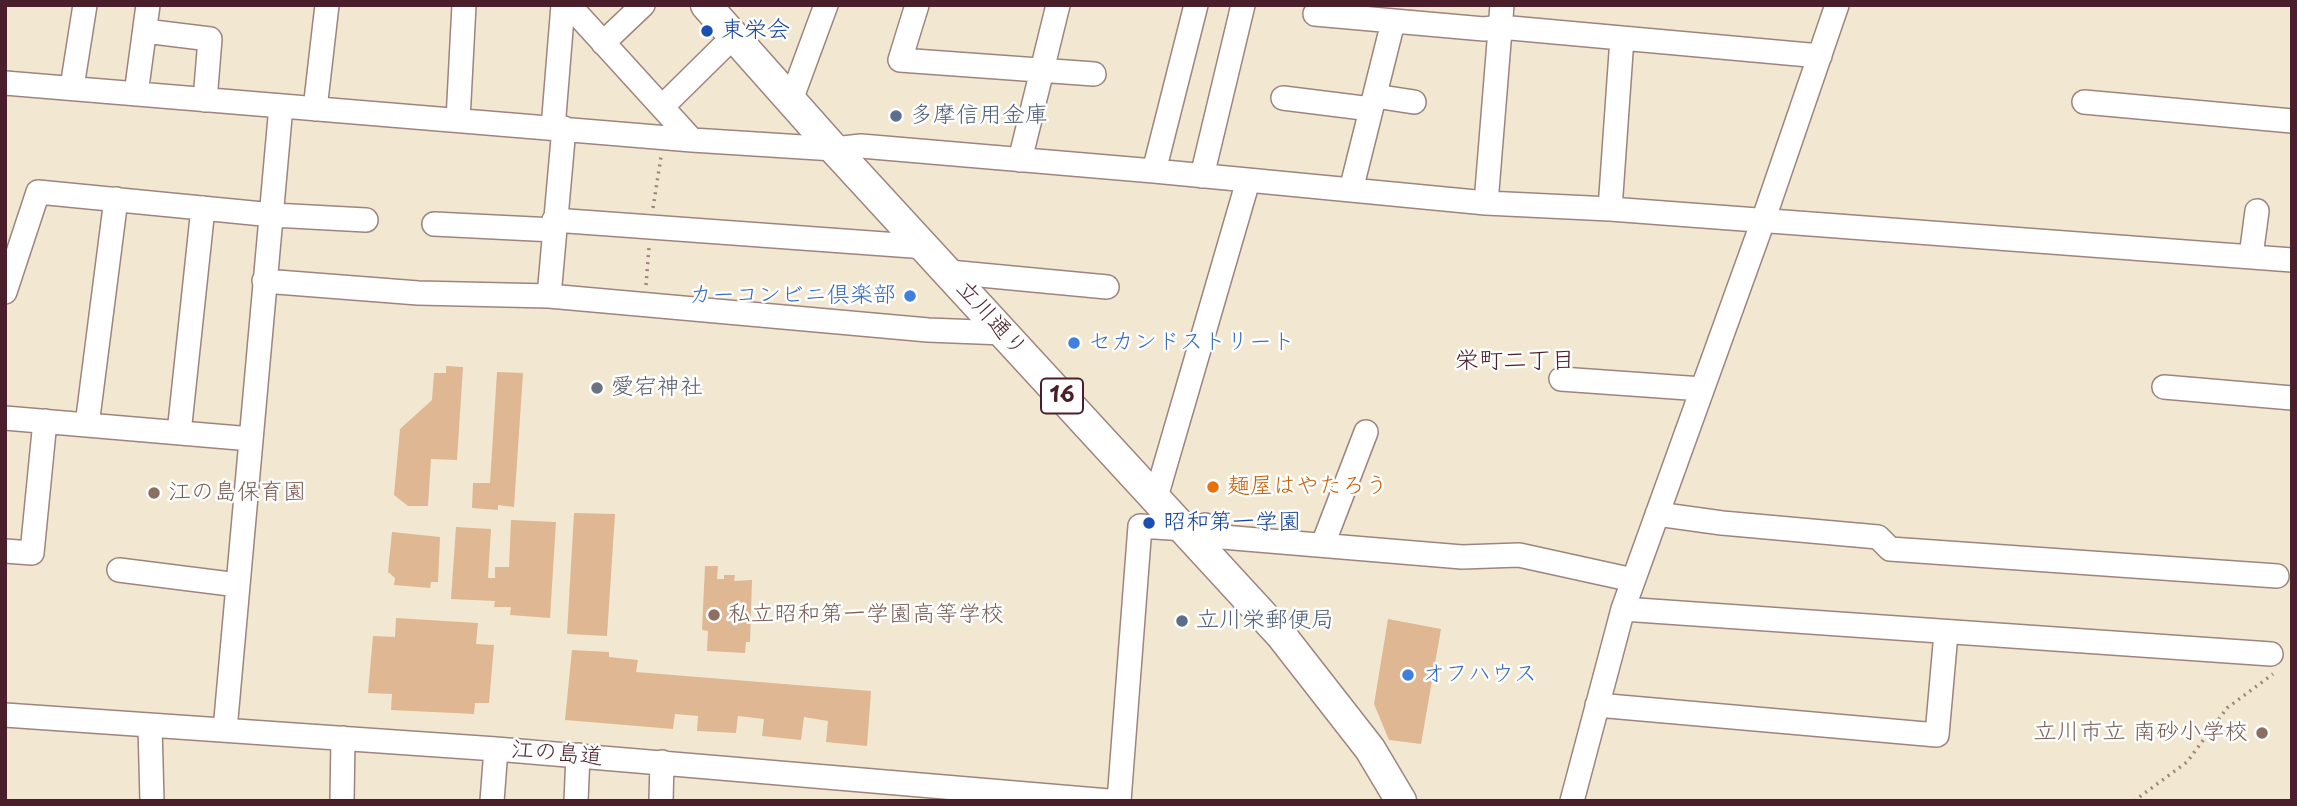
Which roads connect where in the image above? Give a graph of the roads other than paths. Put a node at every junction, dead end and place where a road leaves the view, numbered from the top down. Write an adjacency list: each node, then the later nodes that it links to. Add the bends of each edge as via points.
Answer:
1 (85, 5): 26 (street)
2 (148, 5): 18 (street)
3 (327, 5): 36 (street)
4 (464, 5): 37 (street)
5 (564, 5): 39 (street)
6 (569, 5): 21 (street)
7 (643, 5): 21 (street)
8 (706, 5): 19 (main road, 立川通り / 16)
9 (826, 5): 30 (street)
10 (918, 5): 23 (street, via 900,60)
11 (1058, 5): 23 (street)
12 (1196, 5): 43 (street)
13 (1243, 5): 44 (street)
14 (1837, 5): 22 (street)
15 (1315, 14): 17 (street)
16 (1501, 16): 17 (street, via 1484,29); 20 (street); 48 (street)
17 (1393, 22): 31 (street)
18 (145, 31): 27 (street); 29 (street, via 210,39)
19 (734, 36): 30 (main road, 立川通り / 16); 35 (street)
20 (1622, 38): 22 (street); 50 (street)
21 (603, 43): 35 (street)
22 (1820, 56): 54 (street)
23 (1041, 71): 24 (street); 42 (street)
24 (1094, 74)
25 (5, 83): 26 (street)
26 (72, 87): 27 (street)
27 (136, 94): 29 (street)
28 (1283, 97): 31 (street)
29 (205, 100): 34 (street)
30 (791, 100): 41 (main road, 立川通り / 16)
31 (1373, 102): 32 (street); 46 (street)
32 (1414, 102)
33 (2084, 102): 38 (street)
34 (281, 106): 36 (street); 52 (street)
35 (662, 107): 40 (street)
36 (315, 109): 37 (street)
37 (458, 120): 39 (street)
38 (2292, 121)
39 (558, 128): 40 (street); 56 (street)
40 (692, 140): 41 (street)
41 (834, 149): 42 (street, via 861,146); 57 (main road, 立川通り / 16)
42 (1020, 159): 43 (street)
43 (1154, 170): 44 (street)
44 (1202, 176): 45 (street)
45 (1248, 181): 46 (street); 76 (street)
46 (1351, 190): 48 (street)
47 (116, 200): 49 (street); 63 (street, via 38,191); 72 (street)
48 (1486, 203): 50 (street)
49 (203, 208): 52 (street); 74 (street)
50 (1610, 209): 54 (street)
51 (2257, 211): 58 (street)
52 (273, 215): 53 (street); 61 (street)
53 (366, 220)
54 (1763, 221): 58 (street); 68 (street)
55 (434, 224): 56 (street)
56 (554, 225): 57 (street); 64 (street)
57 (926, 247): 60 (main road, 立川通り / 16)
58 (2251, 256): 59 (street)
59 (2292, 260)
60 (949, 272): 62 (street); 65 (main road, 立川通り / 16)
61 (264, 281): 64 (street, via 418,293); 75 (street)
62 (1107, 287)
63 (5, 292)
64 (549, 296): 65 (street)
65 (1004, 333): 76 (main road, 立川通り / 16)
66 (1561, 379): 68 (street)
67 (2164, 387): 69 (street)
68 (1702, 389): 77 (street)
69 (2292, 398)
70 (5, 418): 71 (street)
71 (45, 421): 72 (street); 80 (street, via 32,553)
72 (87, 425): 74 (street)
73 (1366, 432): 79 (street)
74 (179, 433): 75 (street)
75 (251, 439): 84 (street)
76 (1156, 497): 78 (main road, 立川通り / 16)
77 (1657, 514): 82 (street, via 1878,537 1890,548); 83 (street)
78 (1188, 533): 79 (street, via 1205,525 1222,537); 102 (street, via 1140,526); 103 (main road, 立川通り / 16, via 1331,696)
79 (1323, 544): 83 (street, via 1462,557 1519,555)
80 (5, 551)
81 (118, 570): 84 (street)
82 (2277, 576)
83 (1633, 580): 85 (street)
84 (238, 585): 91 (street)
85 (1623, 609): 86 (street); 88 (street)
86 (1946, 633): 87 (street, via 2098,641); 88 (street, via 1937,735)
87 (2276, 661)
88 (1597, 705): 104 (street)
89 (5, 715): 90 (street, 江の島道)
90 (150, 726): 91 (street, 江の島道); 96 (street)
91 (225, 730): 92 (street, 江の島道)
92 (343, 738): 93 (street, 江の島道); 97 (street)
93 (496, 749): 94 (street, 江の島道); 98 (street)
94 (578, 755): 95 (street, 江の島道); 99 (street)
95 (663, 762): 100 (street); 101 (street, 江の島道)
96 (152, 801)
97 (342, 801)
98 (492, 801)
99 (576, 801)
100 (661, 801)
101 (1109, 801)
102 (1119, 801)
103 (1401, 801)
104 (1572, 801)

